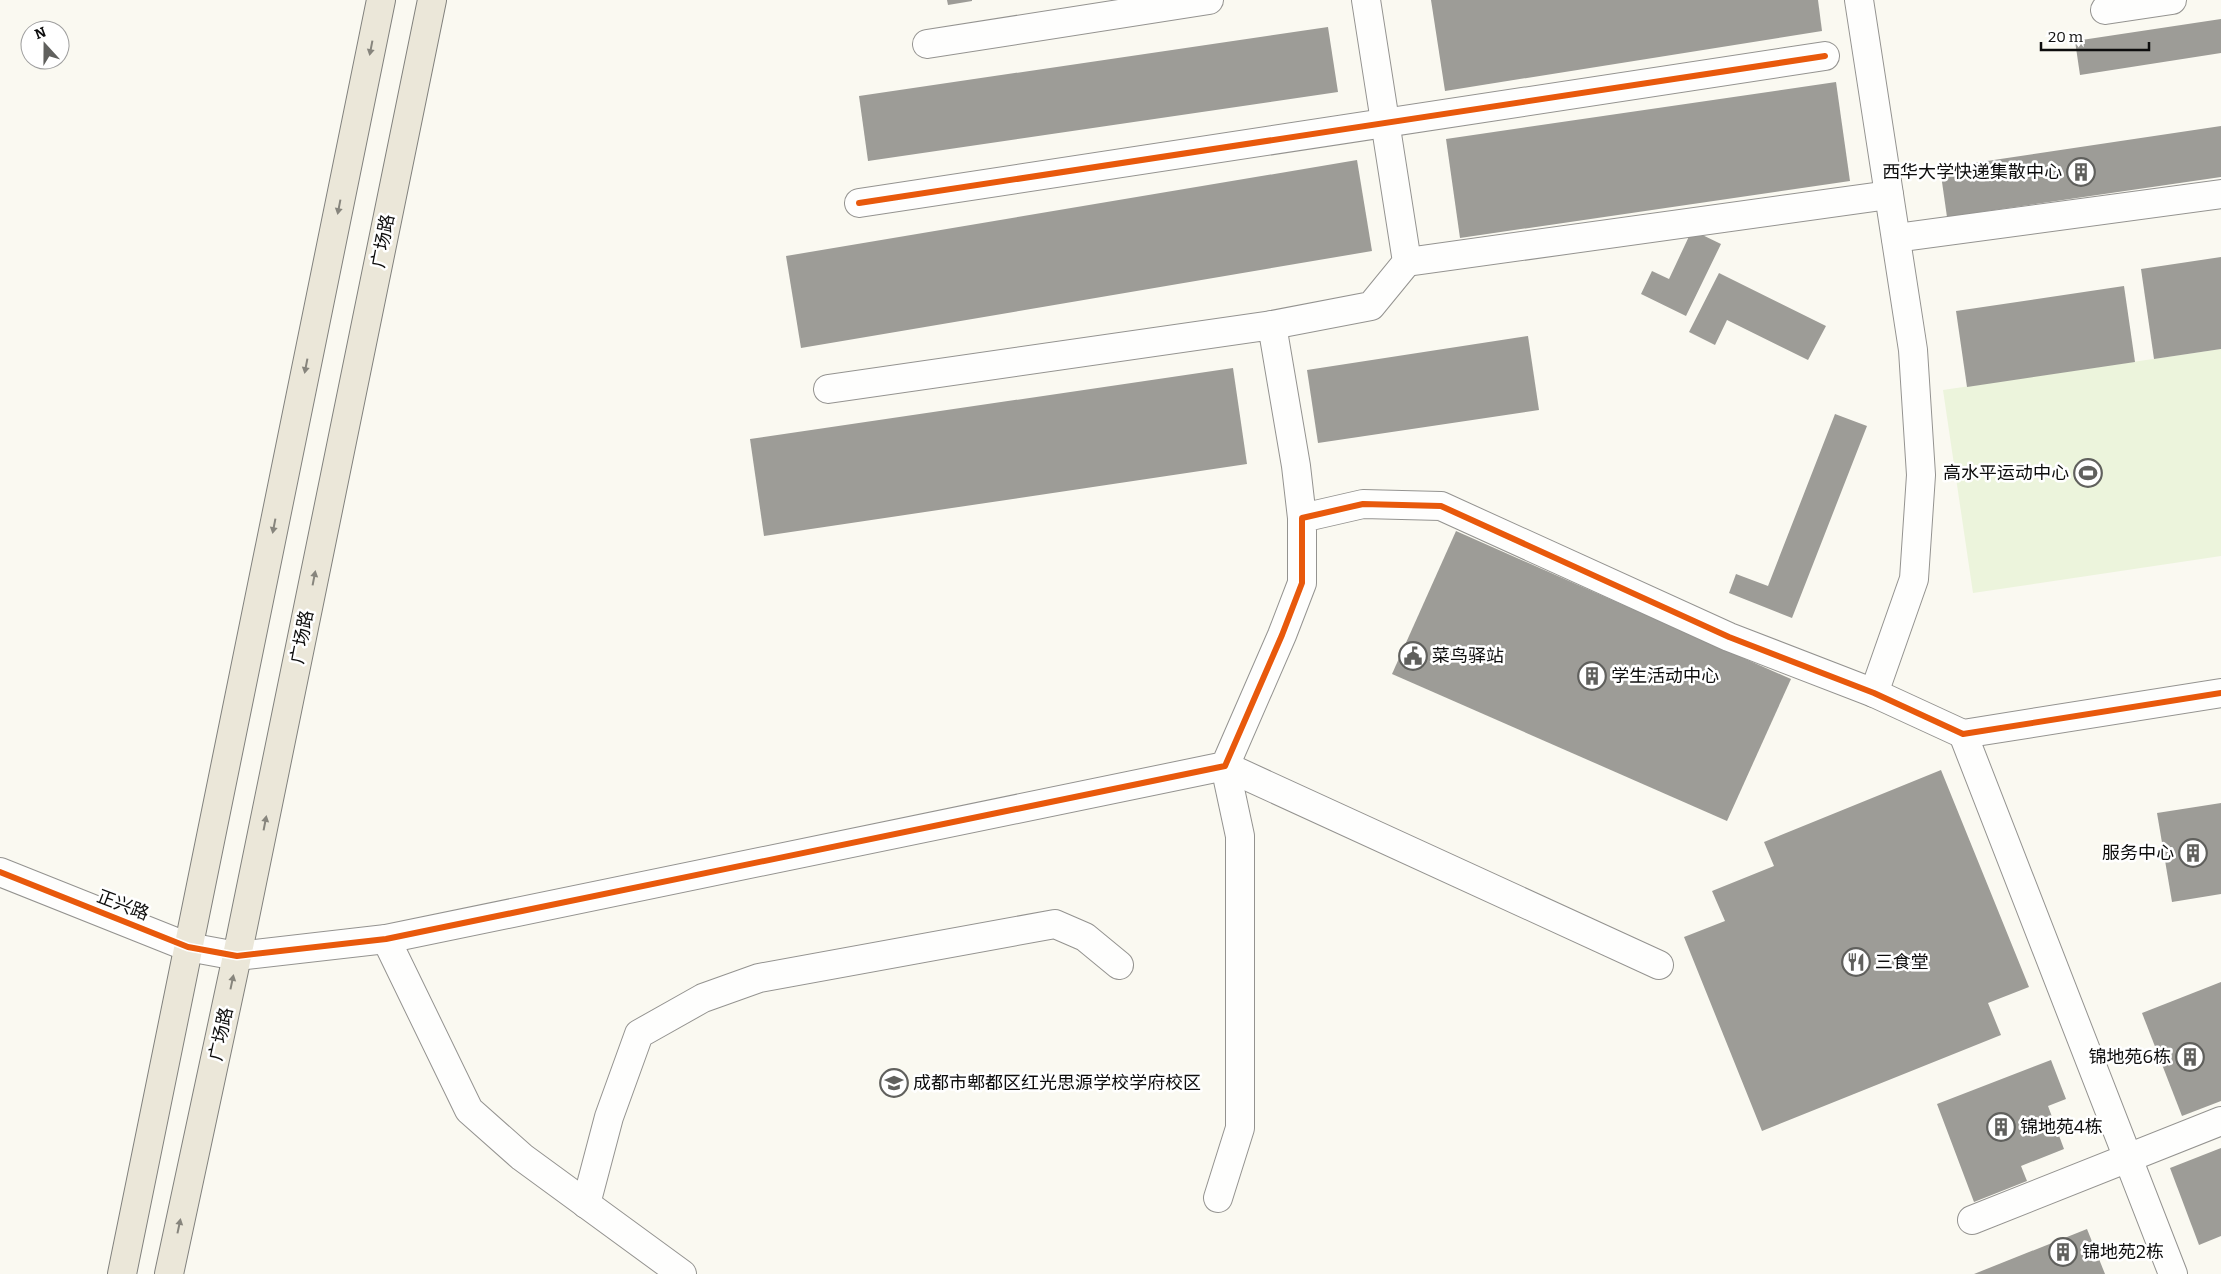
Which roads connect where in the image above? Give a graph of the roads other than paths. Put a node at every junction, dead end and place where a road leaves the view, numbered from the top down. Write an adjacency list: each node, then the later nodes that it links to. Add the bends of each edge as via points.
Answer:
1 (381, 0): 25 (main road, one-way to 25)
2 (432, 0): 26 (main road, 广场路, one-way to 2)
3 (1209, 0): 8 (street)
4 (1366, 0): 10 (street)
5 (1860, 0): 12 (street)
6 (2172, 0): 7 (street)
7 (2105, 10)
8 (927, 44)
9 (1825, 56): 10 (street)
10 (1386, 123): 13 (street); 15 (street)
11 (2221, 194): 14 (street)
12 (1889, 195): 14 (street); 15 (street)
13 (859, 203)
14 (1896, 238): 20 (street, via 1913,350 1921,475 1914,579)
15 (1407, 262): 16 (street, via 1371,306)
16 (1272, 325): 17 (street); 18 (street)
17 (828, 389)
18 (1302, 518): 20 (street, via 1362,504 1442,506 1729,637); 22 (street, via 1302,583)
19 (2221, 692): 21 (street)
20 (1874, 693): 21 (street)
21 (1963, 734): 30 (street)
22 (1225, 766): 24 (street, 正兴路); 28 (street); 31 (street, via 1240,836 1240,1128)
23 (0, 872): 25 (street, 正兴路)
24 (386, 939): 26 (street, 正兴路); 32 (street, via 469,1110 522,1157)
25 (188, 947): 26 (street, 正兴路); 34 (main road)
26 (238, 956): 35 (main road, 广场路, one-way to 26)
27 (1119, 964): 32 (street, via 1085,937 1055,924 759,978 703,998 639,1034 609,1118)
28 (1660, 965)
29 (2221, 1121): 30 (street)
30 (2128, 1157): 33 (street); 37 (street)
31 (1218, 1198)
32 (586, 1204): 36 (street)
33 (1972, 1220)
34 (122, 1274)
35 (169, 1274)
36 (682, 1274)
37 (2173, 1274)

